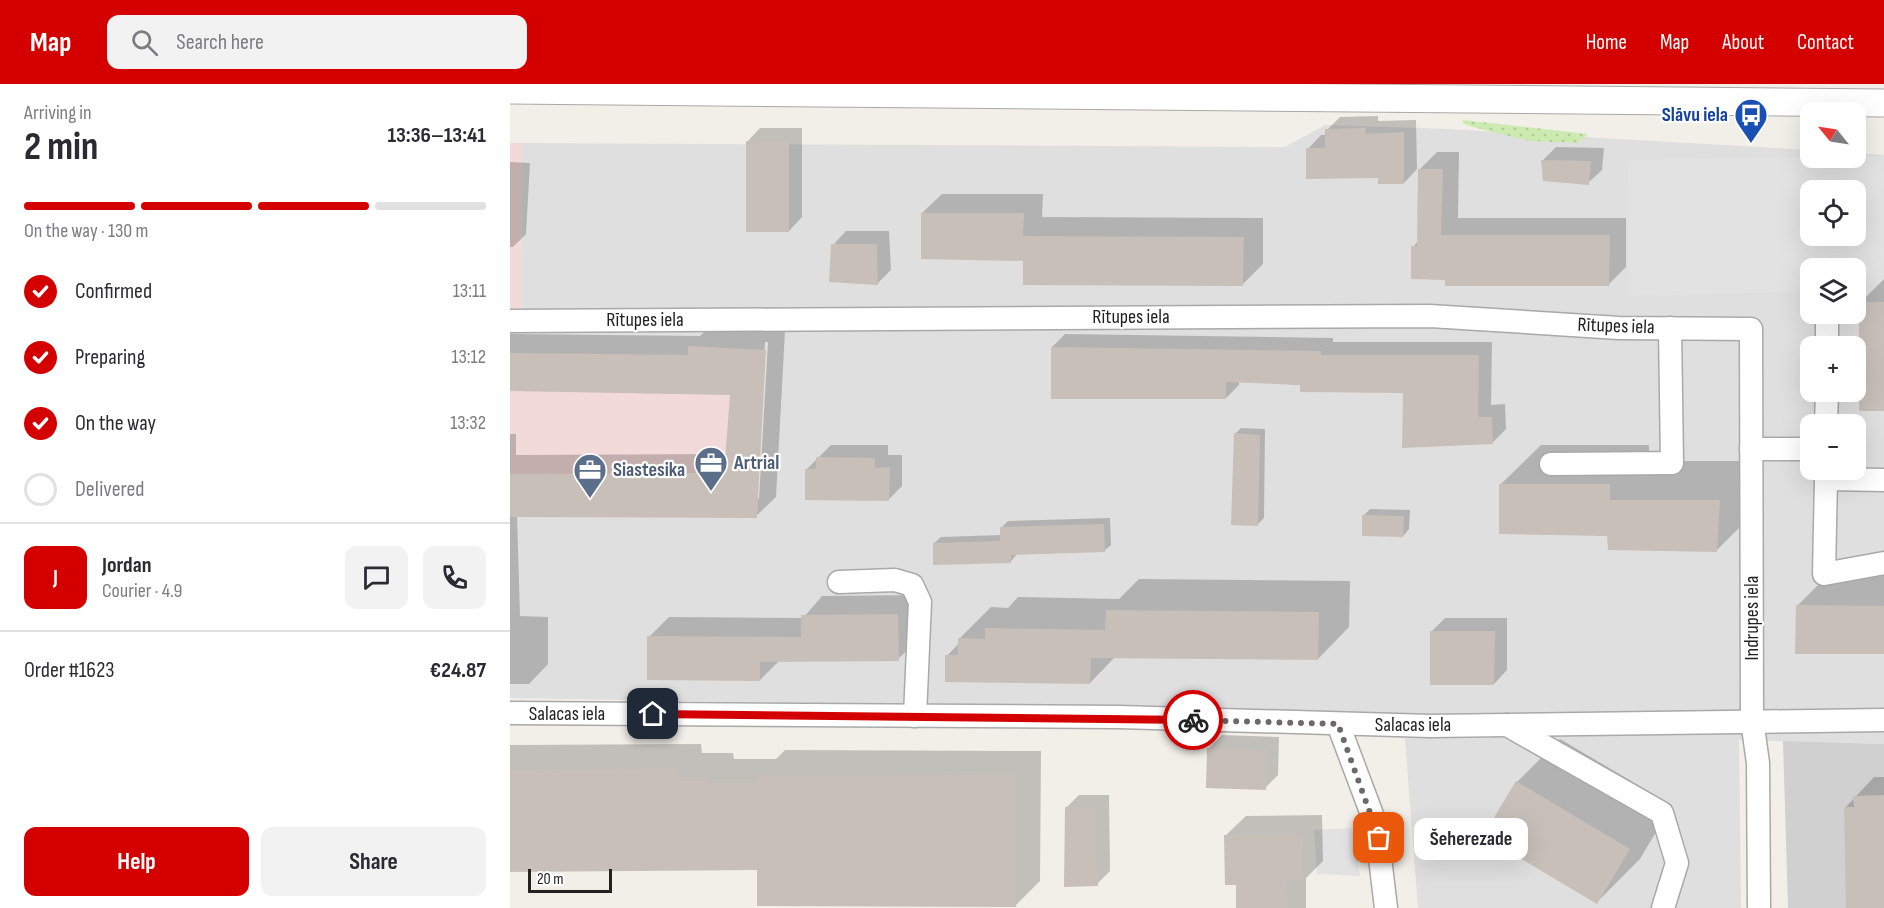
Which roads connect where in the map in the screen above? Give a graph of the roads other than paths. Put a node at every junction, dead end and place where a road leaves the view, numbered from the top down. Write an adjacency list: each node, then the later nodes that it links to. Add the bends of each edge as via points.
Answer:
1 (510, 90): 2 (street)
2 (1884, 103)
3 (510, 321): 4 (street, Rītupes iela, via 1430,316)
4 (1670, 328): 5 (street, Rītupes iela); 8 (street, via 1672,463)
5 (1751, 328): 6 (street, Indrupes iela)
6 (1751, 449): 7 (street); 16 (street, Indrupes iela)
7 (1800, 449)
8 (1551, 464)
9 (1866, 478): 11 (street)
10 (1826, 480): 12 (street, via 1824,574)
11 (1884, 480)
12 (1884, 563)
13 (839, 582): 15 (street, via 895,580 912,585 920,602)
14 (510, 713): 15 (street, Salacas iela)
15 (915, 716): 18 (street, Salacas iela)
16 (1752, 720): 17 (street, Salacas iela); 19 (street, Salacas iela); 22 (street, Indrupes iela, via 1758,764)
17 (1884, 720)
18 (1338, 724): 19 (street, Salacas iela); 20 (street, via 1376,825)
19 (1505, 724): 21 (street, via 1662,813 1677,863)
20 (1386, 908)
21 (1663, 908)
22 (1759, 908)

